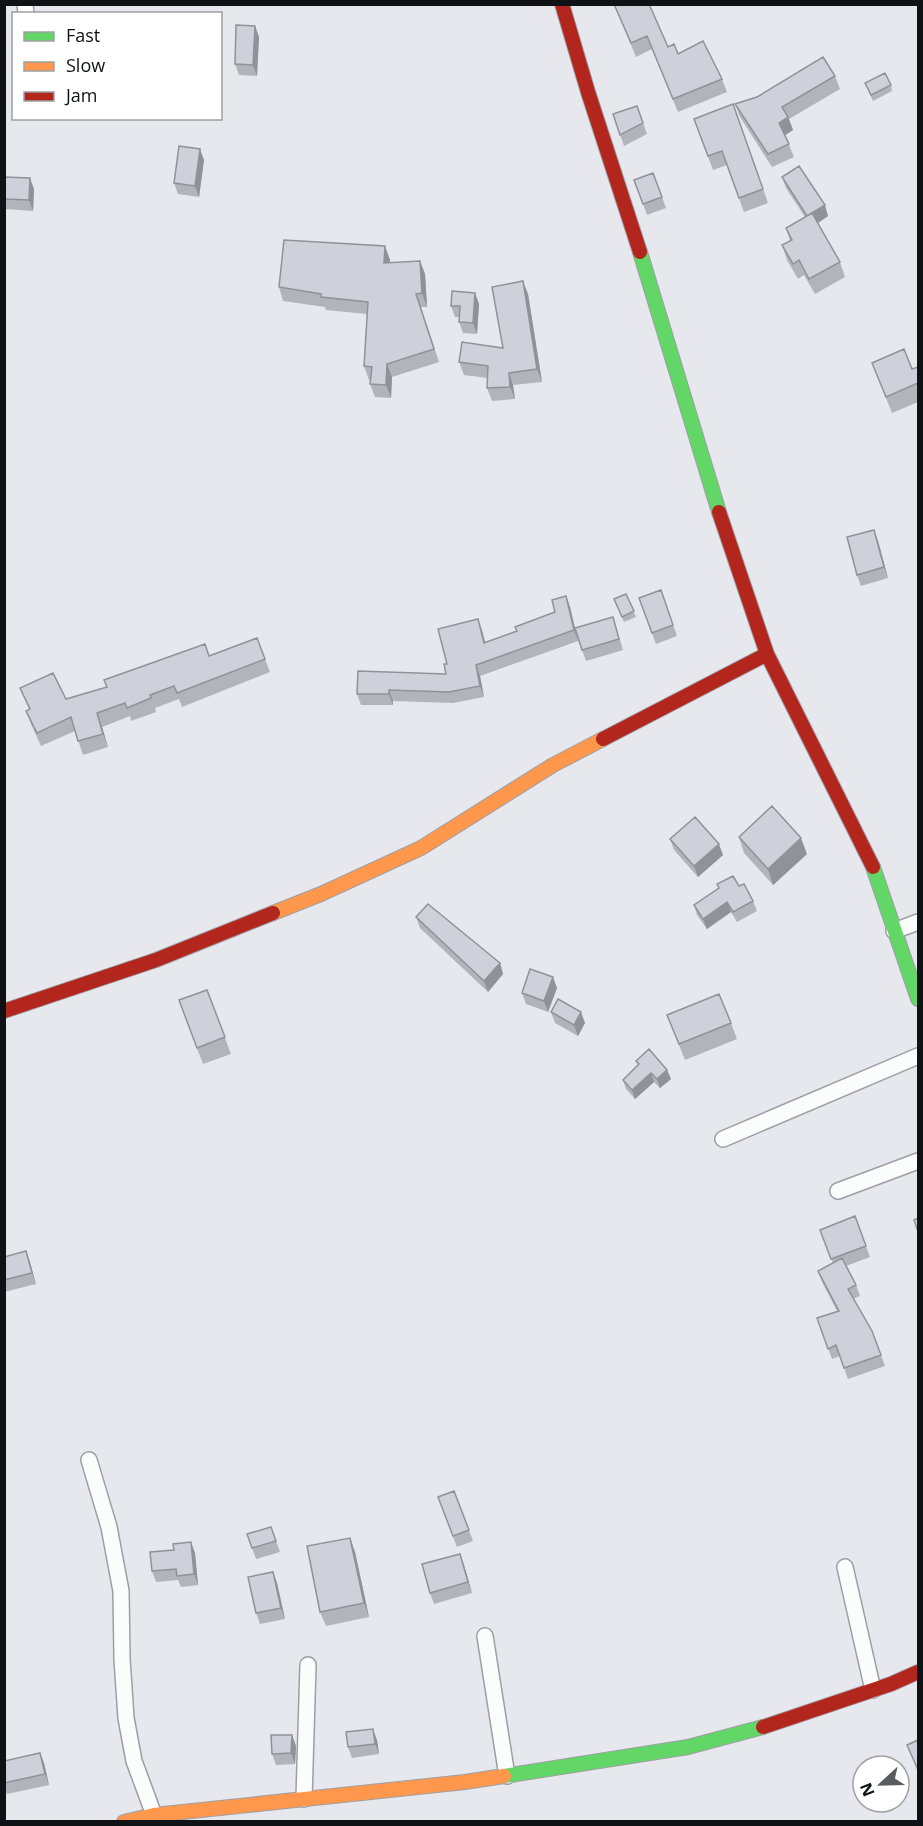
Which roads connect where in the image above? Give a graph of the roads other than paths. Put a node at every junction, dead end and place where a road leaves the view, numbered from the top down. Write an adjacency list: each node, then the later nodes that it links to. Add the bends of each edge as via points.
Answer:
1 (562, 4): 2 (street, via 706,475)
2 (767, 654): 4 (street, via 871,862); 6 (street, via 553,765 411,852 321,894 156,960)
3 (918, 922): 4 (street)
4 (894, 931): 5 (street)
5 (918, 999)
6 (4, 1011)
7 (918, 1056): 8 (street)
8 (723, 1139)
9 (918, 1161): 10 (street)
10 (838, 1191)
11 (89, 1460): 19 (street, via 109,1527 121,1591 122,1659 130,1740)
12 (845, 1567): 16 (street)
13 (486, 1636): 17 (street)
14 (308, 1665): 18 (street)
15 (918, 1672): 16 (street)
16 (873, 1690): 17 (street, via 688,1747)
17 (507, 1776): 18 (street)
18 (304, 1799): 19 (street)
19 (154, 1815): 20 (street)
20 (124, 1821)

